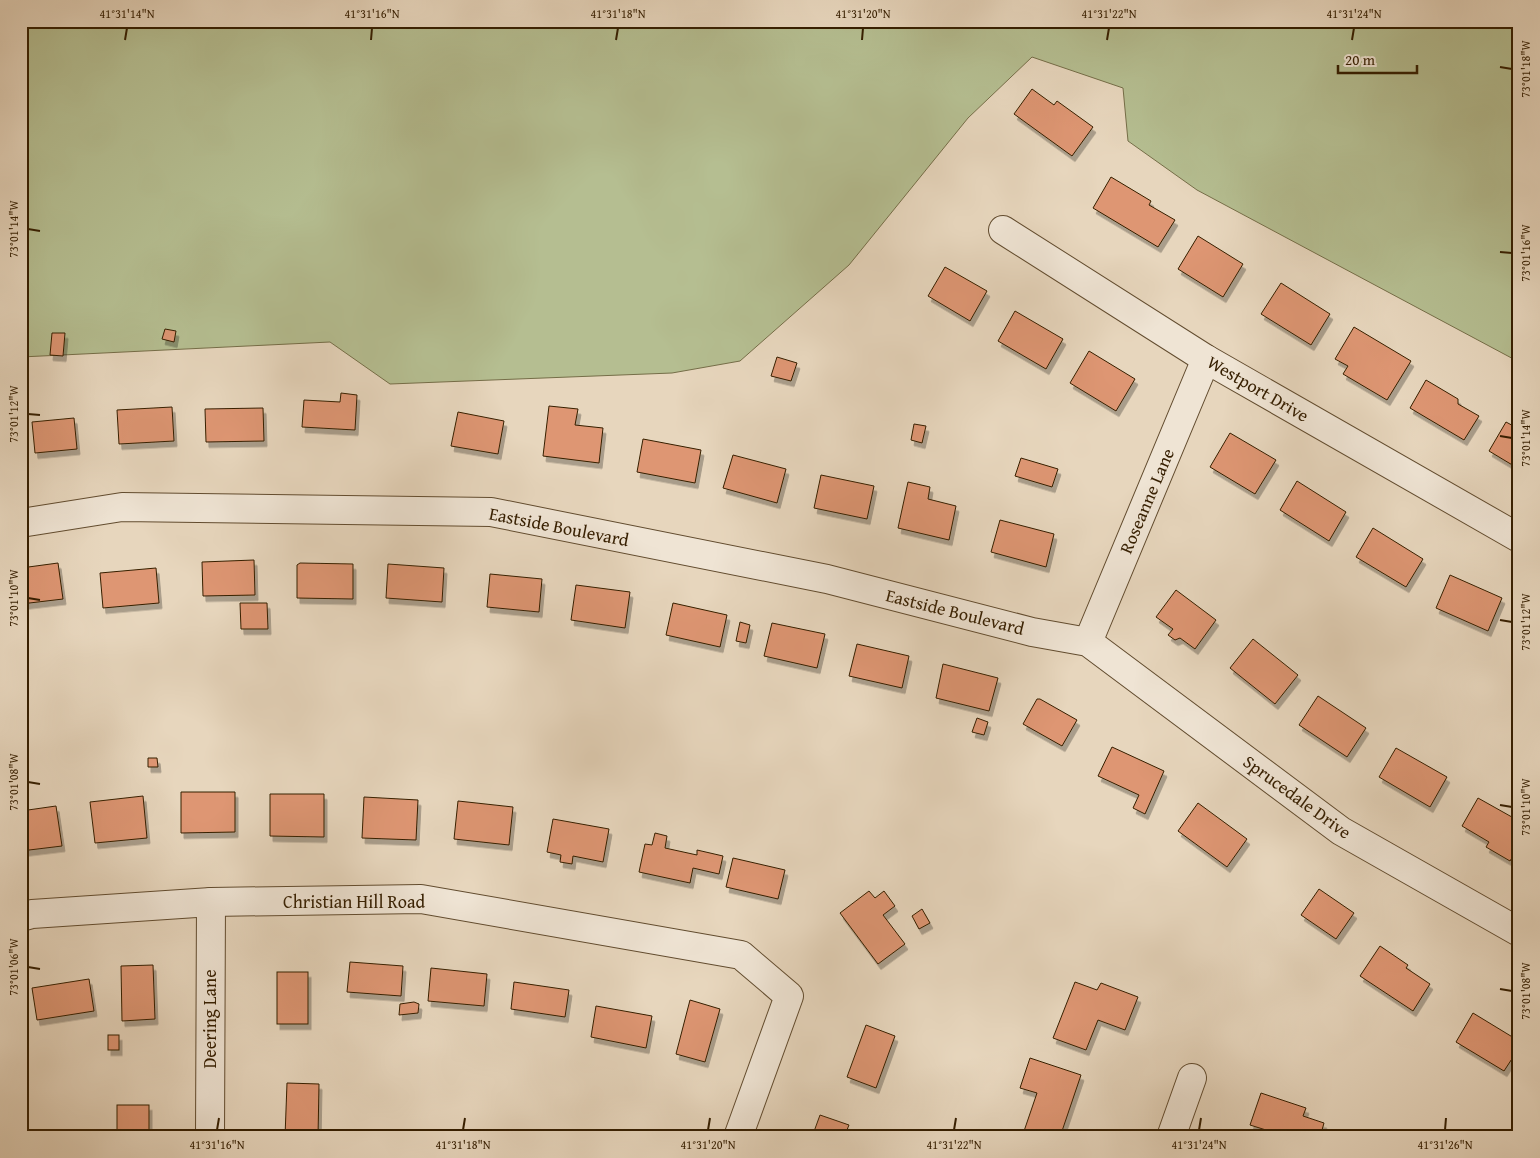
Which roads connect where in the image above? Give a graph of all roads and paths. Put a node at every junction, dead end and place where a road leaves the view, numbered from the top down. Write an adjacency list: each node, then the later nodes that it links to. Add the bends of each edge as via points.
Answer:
1 (1003, 230): 2 (street, Westport Drive)
2 (1206, 359): 4 (street, Westport Drive); 5 (street, Roseanne Lane)
3 (21, 524): 5 (street, Eastside Boulevard, via 122,506 491,512 827,579 1032,632)
4 (1519, 538)
5 (1088, 642): 8 (street, Sprucedale Drive, via 1341,831)
6 (211, 902): 7 (street, Christian Hill Road); 10 (street, Deering Lane); 11 (street, Christian Hill Road, via 421,900 741,955 789,996)
7 (21, 917)
8 (1519, 932)
9 (1192, 1078): 12 (street)
10 (210, 1137)
11 (738, 1137)
12 (1170, 1137)

